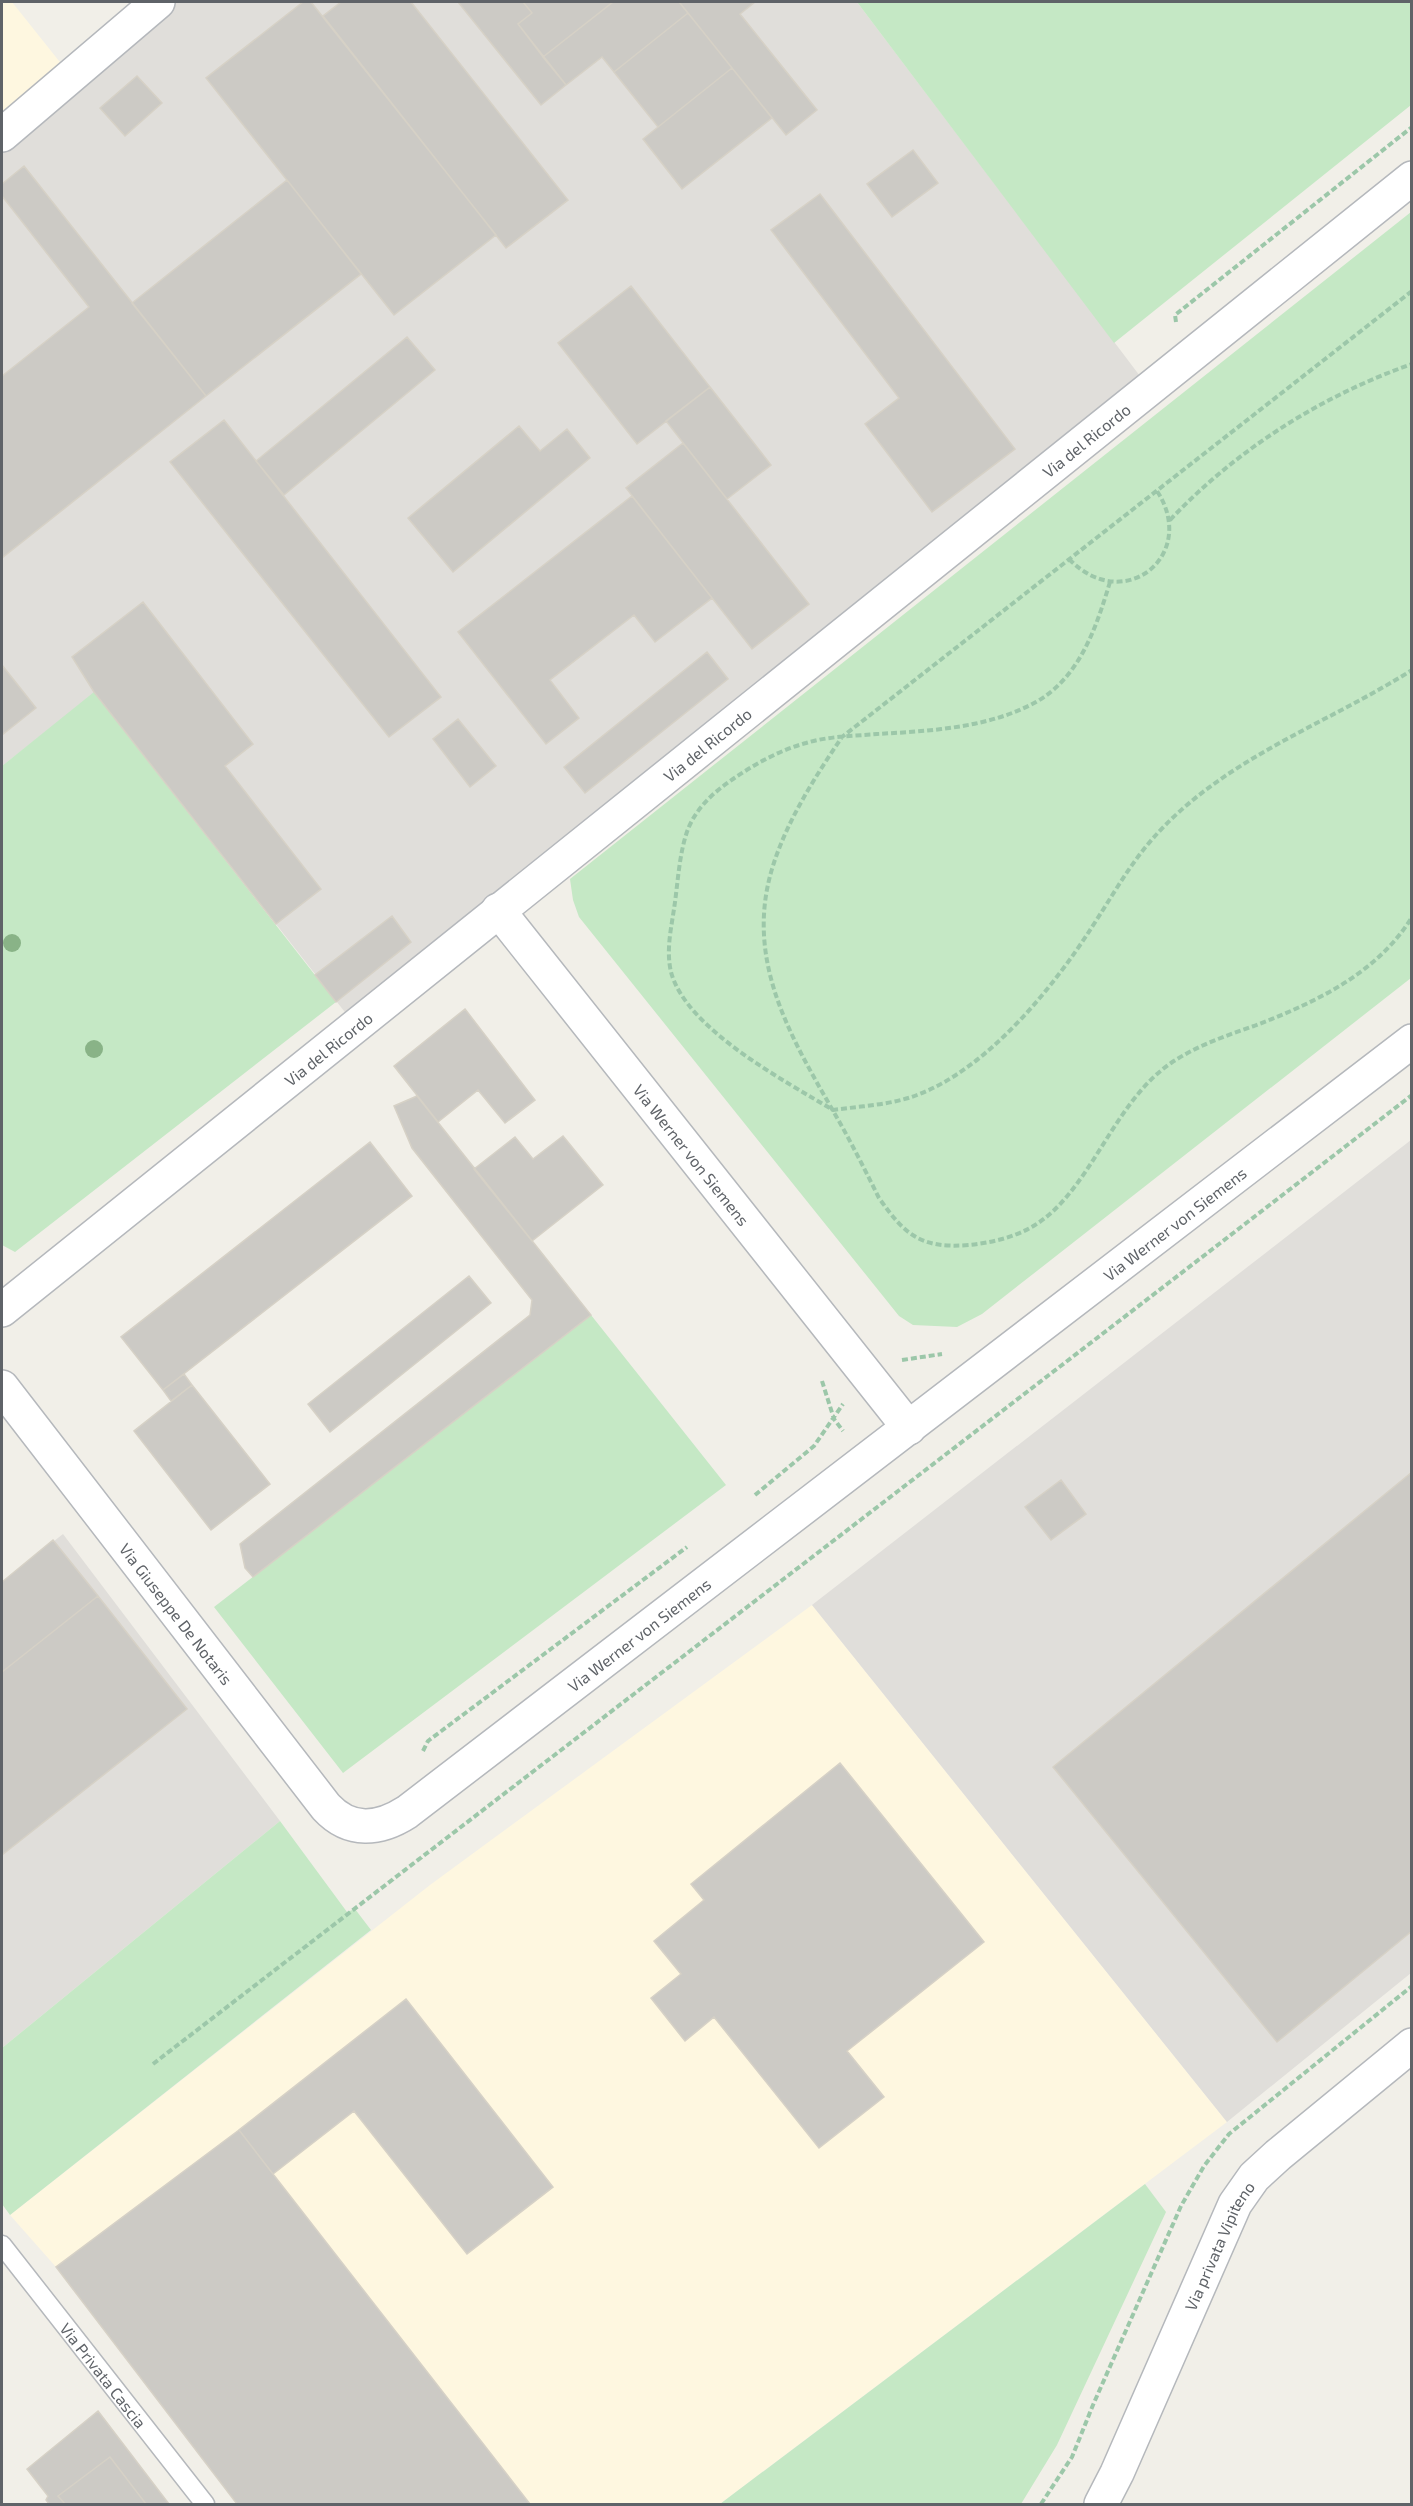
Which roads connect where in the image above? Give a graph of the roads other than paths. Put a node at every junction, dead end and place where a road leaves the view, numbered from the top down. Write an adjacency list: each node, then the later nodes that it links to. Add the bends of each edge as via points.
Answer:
1 (158, 2): 2 (street)
2 (2, 135)
3 (1412, 178): 4 (street, Via del Ricordo)
4 (498, 910): 6 (street, Via del Ricordo); 8 (street, Via Werner von Siemens)
5 (1412, 1041): 8 (street, Via Werner von Siemens)
6 (2, 1310)
7 (2, 1387): 9 (street, Via Giuseppe De Notaris, via 326,1807 340,1819)
8 (909, 1428): 9 (street, Via Werner von Siemens, via 407,1812 386,1824)
9 (363, 1827)
10 (1412, 2045): 13 (street, Via privata Vipiteno, via 1278,2155 1254,2177 1235,2204)
11 (2, 2245): 12 (lane, Via Privata Cascia)
12 (205, 2505)
13 (1101, 2505)

